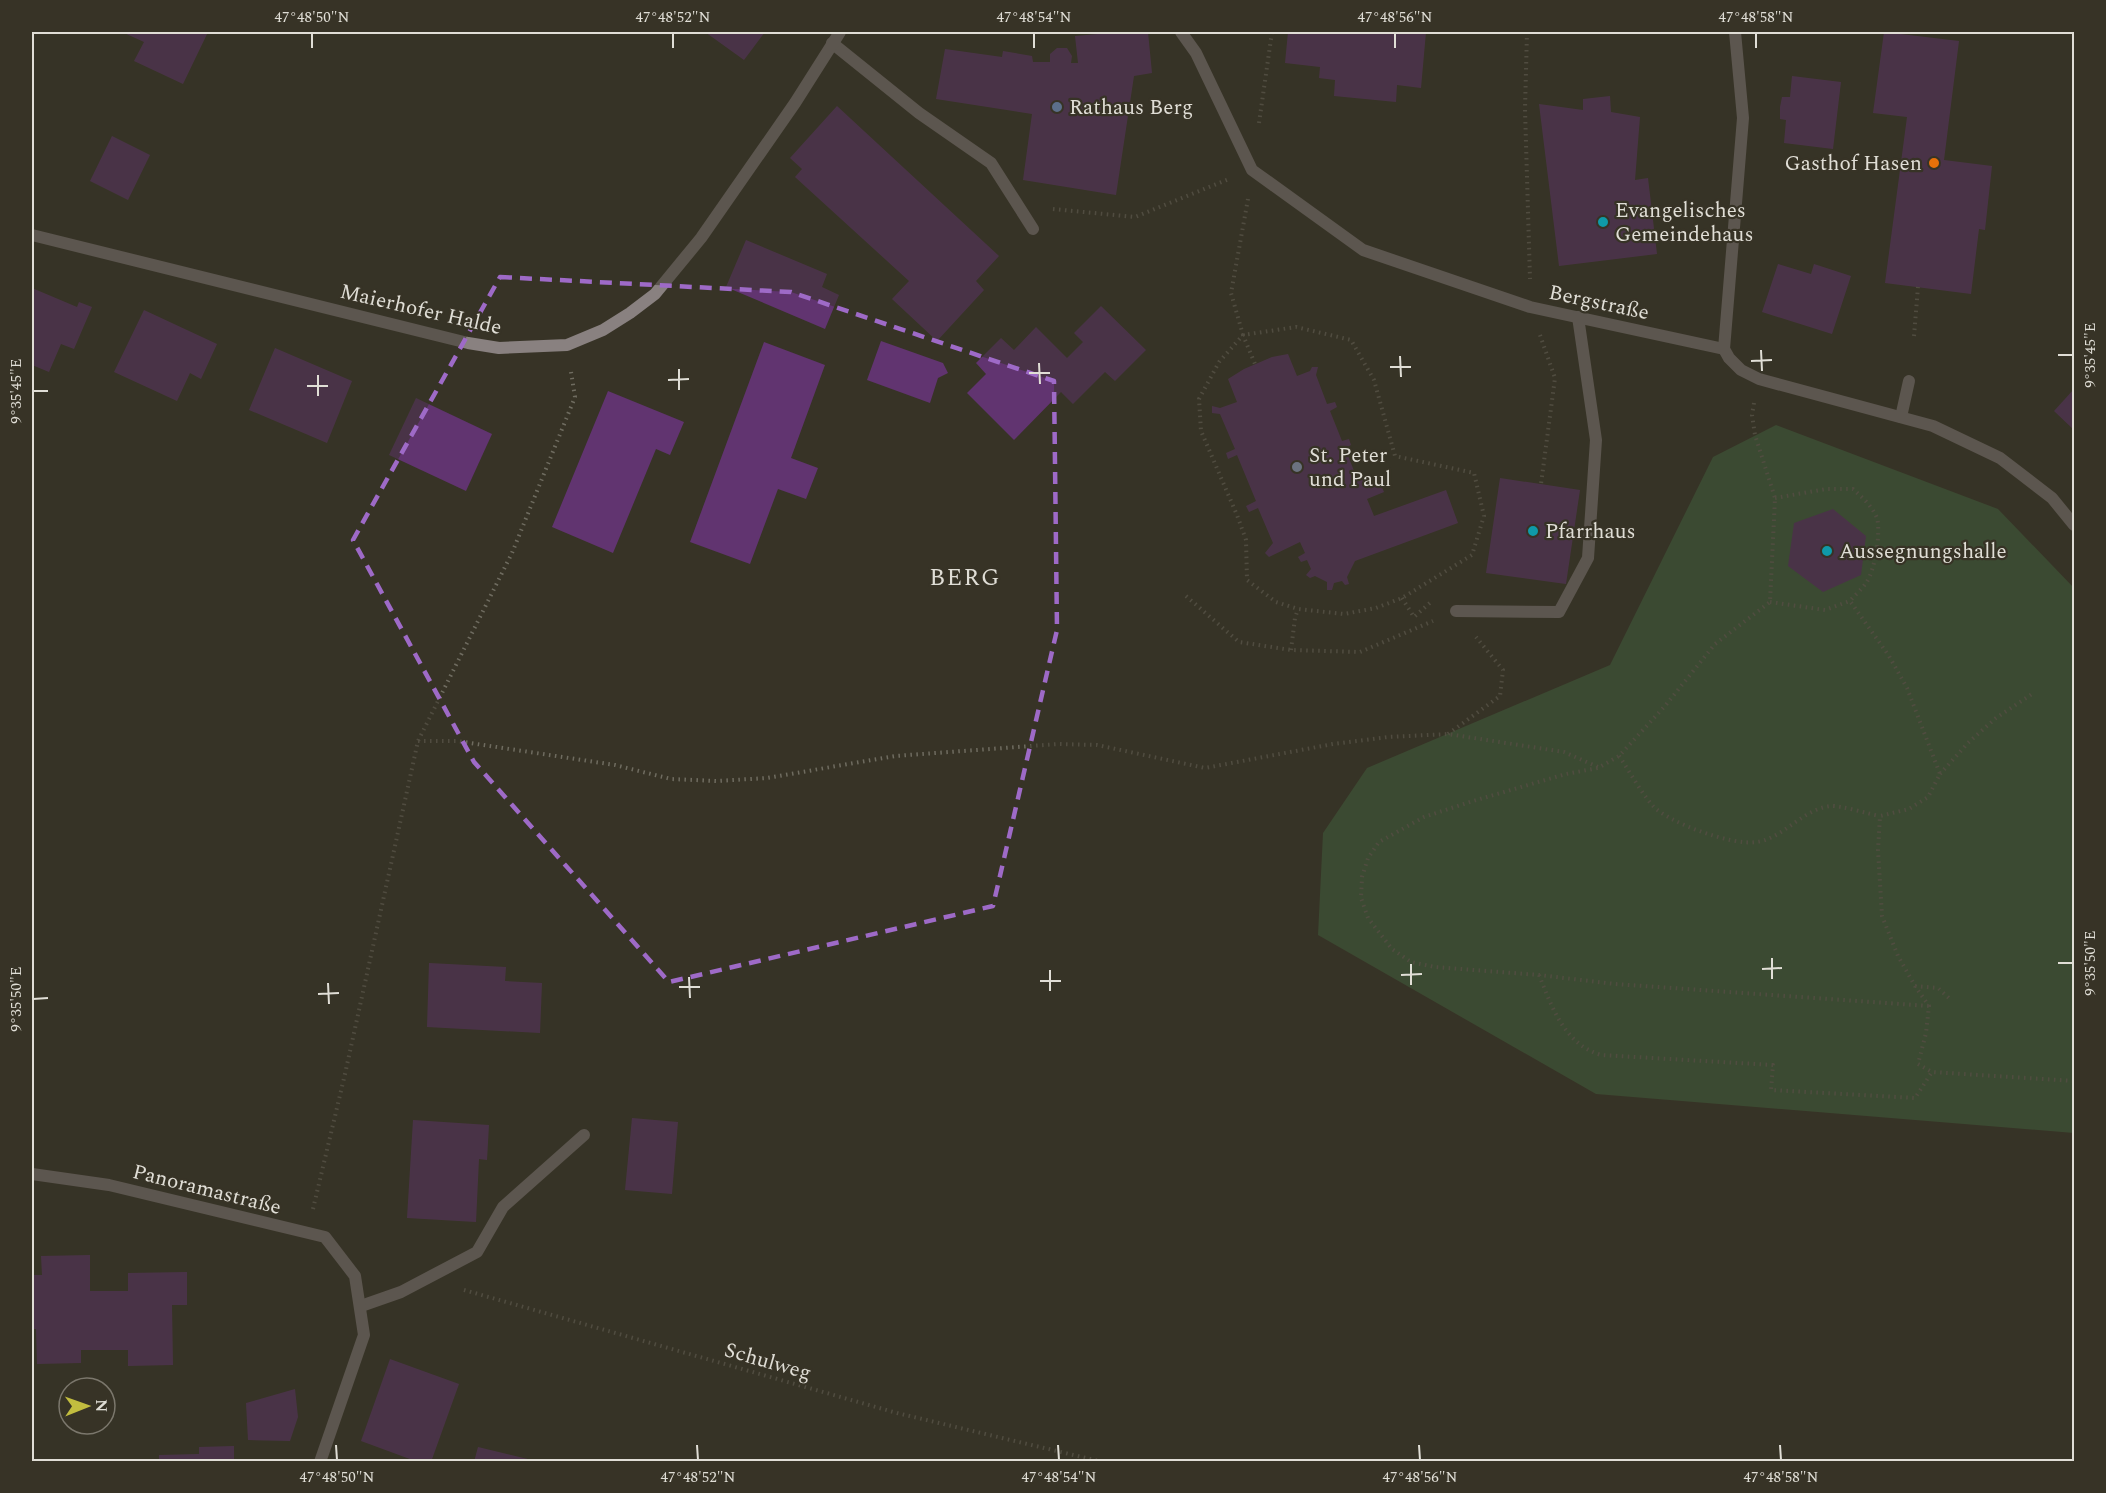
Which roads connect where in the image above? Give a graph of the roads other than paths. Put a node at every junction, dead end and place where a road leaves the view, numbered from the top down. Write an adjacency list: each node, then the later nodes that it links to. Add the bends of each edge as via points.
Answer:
1 (840, 32): 4 (street, Maierhofer Halde)
2 (1180, 32): 7 (street, Bergstraße, via 1196,53 1252,170 1363,250 1530,307)
3 (1735, 32): 8 (street, via 1743,118)
4 (832, 43): 5 (street, via 990,163); 6 (street, Maierhofer Halde, via 789,113 679,267 655,294 630,313 567,345 499,348 468,343)
5 (1033, 229)
6 (32, 235)
7 (1578, 317): 8 (street, Bergstraße); 12 (street, via 1596,440 1588,558 1559,612)
8 (1724, 349): 10 (street, via 1741,370 1759,378)
9 (1909, 381): 10 (street)
10 (1901, 417): 11 (street, via 1933,426 2000,458 2052,498)
11 (2074, 525)
12 (1456, 611)
13 (584, 1135): 15 (street, via 503,1207 477,1252 401,1292)
14 (32, 1174): 15 (street, Panoramastraße, via 109,1185 325,1237 355,1276)
15 (361, 1306): 16 (street, via 364,1335)
16 (320, 1461)

